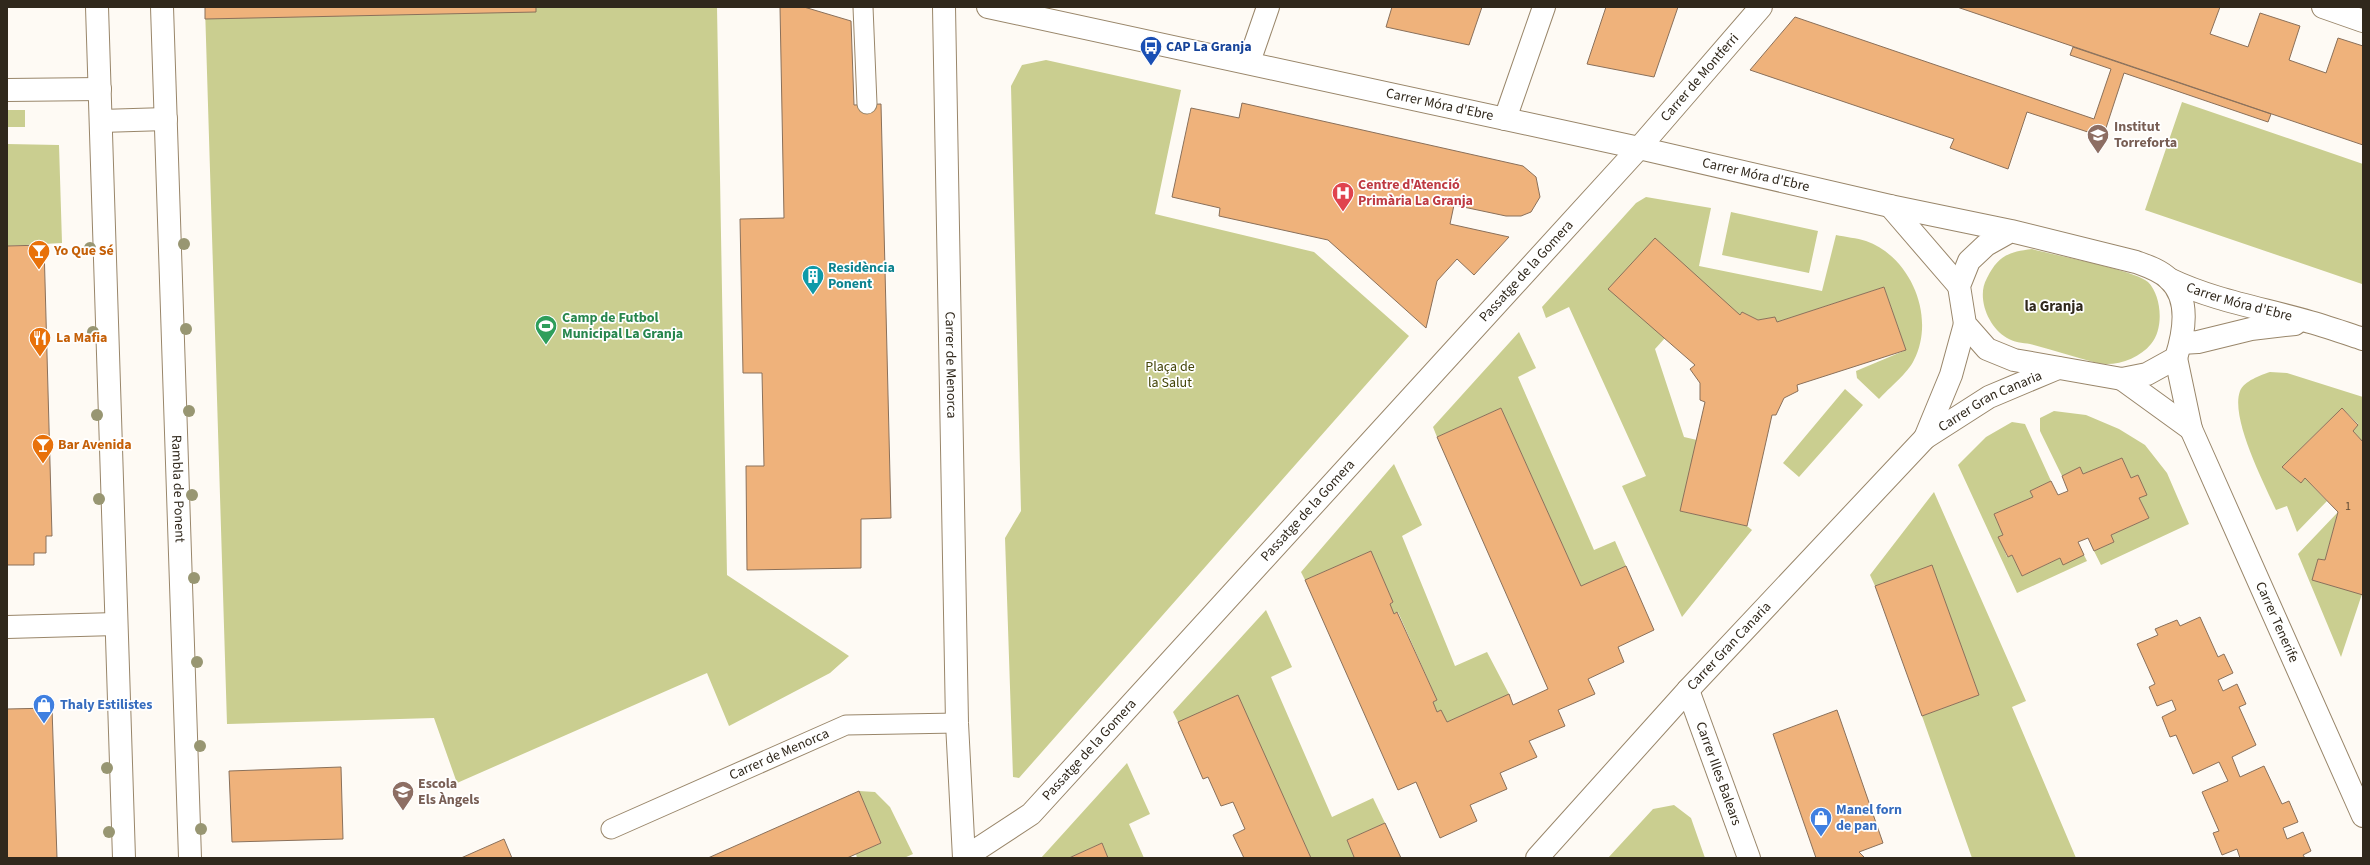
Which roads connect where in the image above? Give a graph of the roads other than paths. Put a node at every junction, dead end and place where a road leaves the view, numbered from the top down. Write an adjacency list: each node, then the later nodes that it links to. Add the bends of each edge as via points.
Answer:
1 (97, 7): 12 (street)
2 (162, 7): 15 (street, Rambla de Ponent)
3 (863, 7): 14 (lane)
4 (944, 7): 34 (street, Carrer de Menorca)
5 (988, 7): 11 (street, Carrer Móra d'Ebre)
6 (1268, 7): 11 (street)
7 (1544, 7): 16 (street)
8 (1762, 7): 18 (street, Carrer de Montferri)
9 (2323, 7): 10 (street)
10 (2363, 21)
11 (1249, 62): 16 (street, Carrer Móra d'Ebre)
12 (100, 89): 13 (street); 17 (street)
13 (7, 90)
14 (867, 104)
15 (166, 119): 17 (street); 38 (street, Rambla de Ponent)
16 (1505, 119): 18 (street, Carrer Móra d'Ebre)
17 (101, 121): 31 (street)
18 (1639, 148): 19 (street, Carrer Móra d'Ebre); 39 (street, Passatge de la Gomera, via 1031,814)
19 (1890, 206): 20 (street, Carrer Móra d'Ebre); 22 (street)
20 (2011, 231): 21 (street, Carrer Móra d'Ebre, via 2136,262 2154,269); 22 (street, via 1986,245 1969,261)
21 (2169, 279): 23 (street, Carrer Móra d'Ebre, via 2195,292 2226,302); 26 (street, via 2180,297 2185,320)
22 (1959, 286): 24 (street)
23 (2310, 322): 25 (street, Carrer Móra d'Ebre); 26 (street, Carrer Móra d'Ebre, via 2251,329 2198,342)
24 (1966, 324): 27 (street, via 1986,348 2014,360); 30 (street, Carrer Gran Canaria, via 1951,375)
25 (2363, 339)
26 (2178, 350): 28 (street, via 2147,374); 29 (street, Carrer Tenerife)
27 (2058, 368): 28 (street); 30 (street, Carrer Gran Canaria, via 1989,397)
28 (2122, 379): 29 (street)
29 (2191, 429): 35 (street, Carrer Tenerife)
30 (1925, 438): 33 (street, Carrer Gran Canaria)
31 (116, 624): 32 (street); 37 (street)
32 (7, 627)
33 (1688, 690): 40 (street, Carrer Gran Canaria); 41 (street, Carrer Illes Balears)
34 (957, 723): 36 (lane, Carrer de Menorca, via 846,725); 39 (street, Carrer de Menorca)
35 (2363, 816)
36 (612, 829)
37 (124, 858)
38 (190, 858)
39 (964, 858)
40 (1537, 858)
41 (1749, 858)

